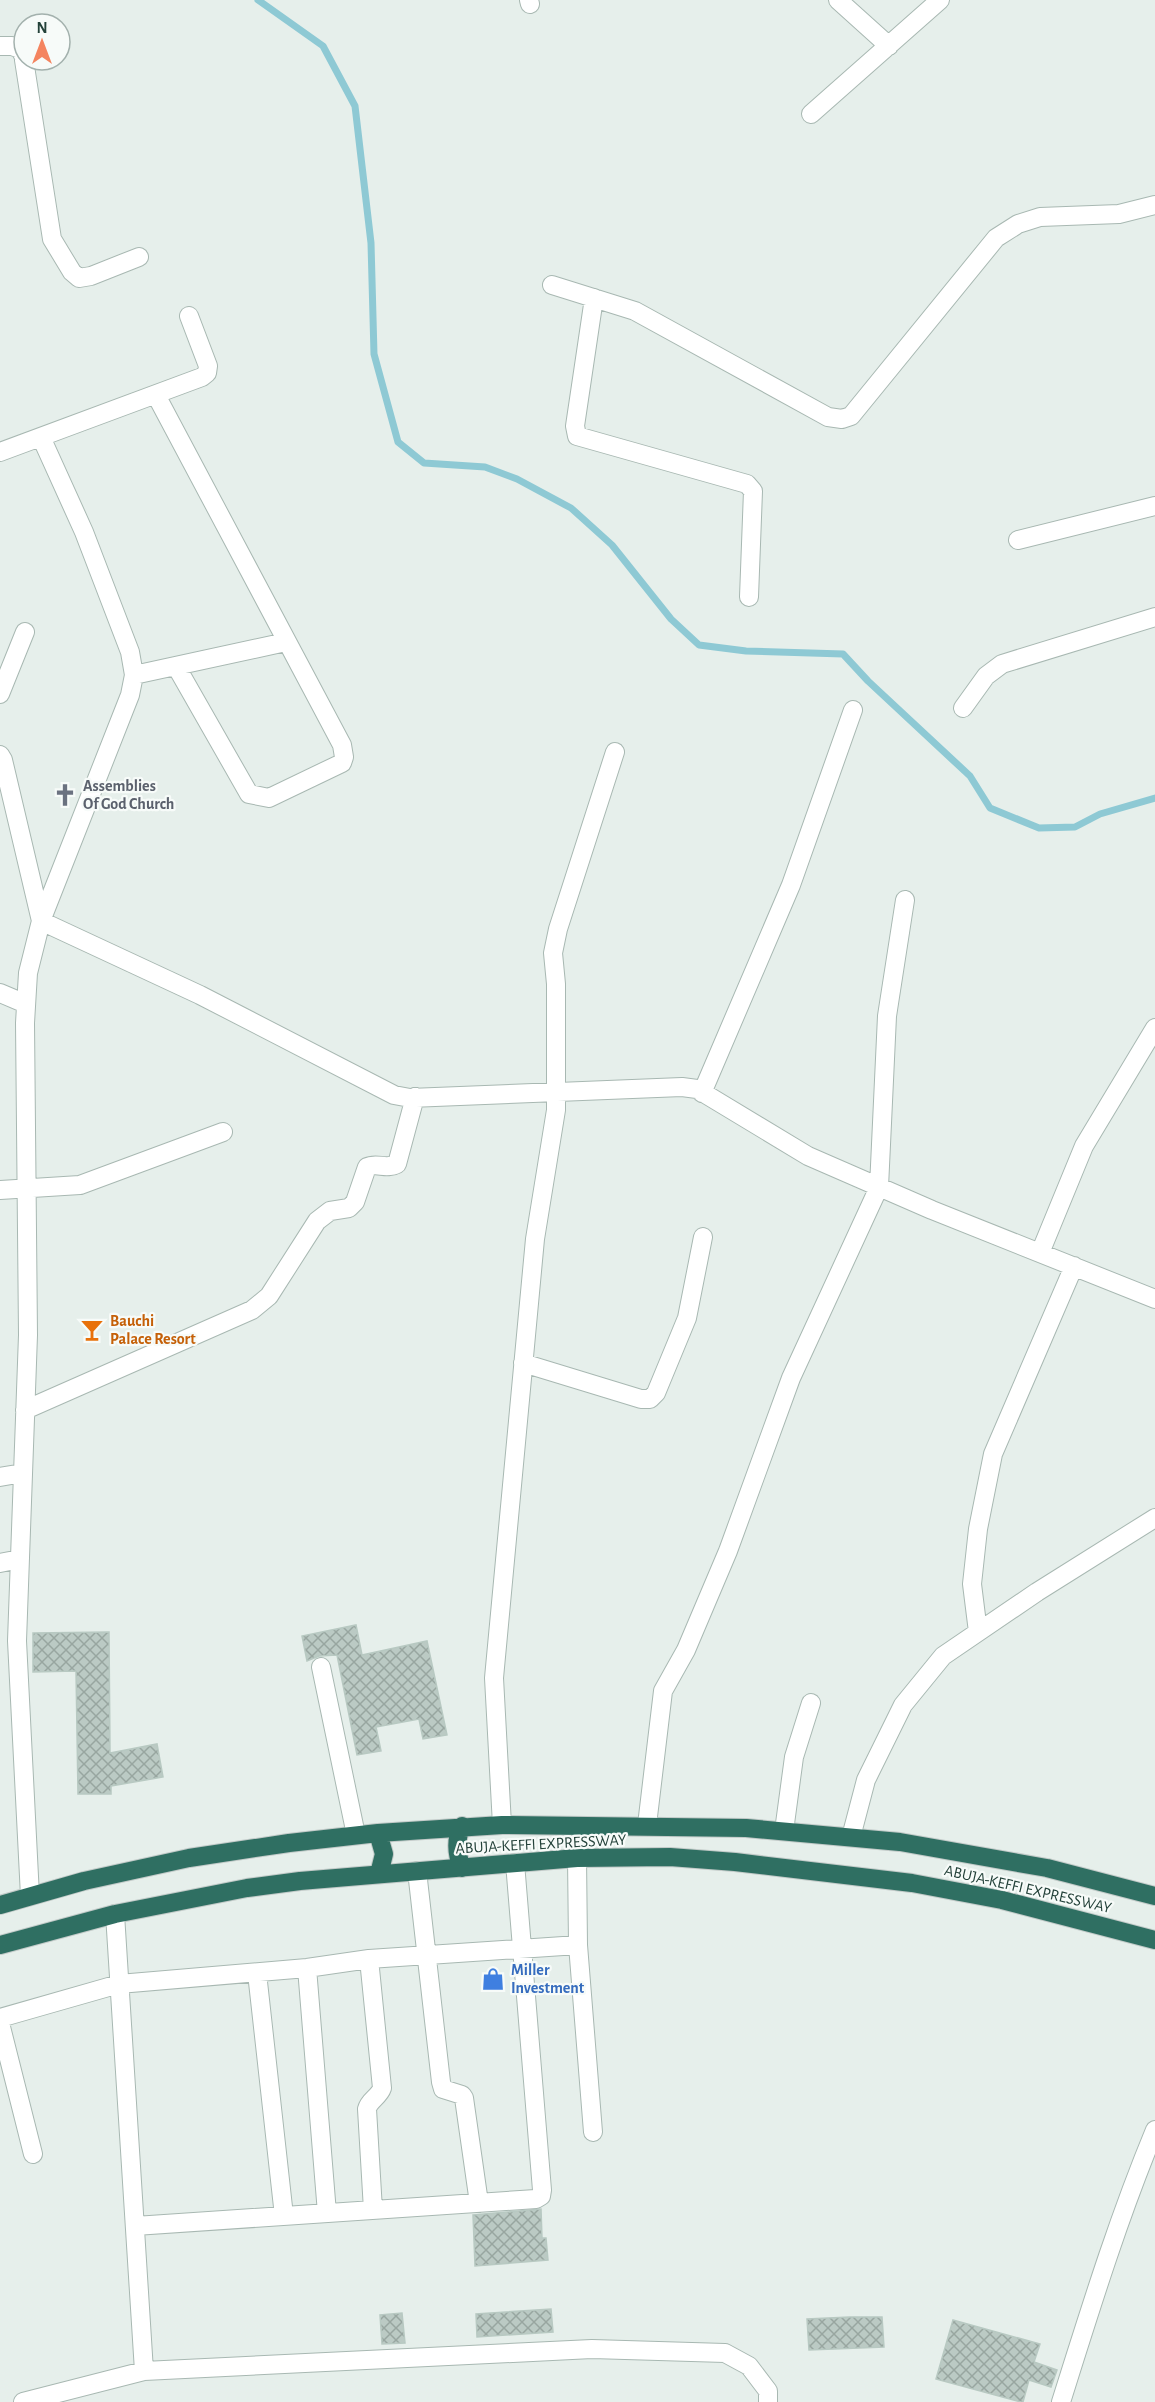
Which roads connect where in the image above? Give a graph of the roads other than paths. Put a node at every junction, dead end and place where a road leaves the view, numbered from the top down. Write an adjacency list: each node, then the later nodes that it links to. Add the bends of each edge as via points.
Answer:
1 (838, 0): 3 (street)
2 (940, 0): 3 (street)
3 (889, 46): 5 (street)
4 (26, 72): 7 (street, via 52,239 72,272 79,278 91,276)
5 (811, 114)
6 (1155, 205): 9 (street, via 1119,214 1040,217 1018,224 996,238 851,417 842,419 828,417 635,311)
7 (139, 257)
8 (552, 285): 9 (street)
9 (594, 298): 16 (street, via 575,426 577,436 747,484 753,491)
10 (189, 316): 11 (street, via 208,366 207,373)
11 (156, 395): 12 (street); 19 (street)
12 (41, 437): 13 (street); 21 (street, via 84,532 130,652)
13 (0, 452)
14 (1155, 506): 15 (street)
15 (1018, 540)
16 (749, 597)
17 (1155, 617): 23 (street, via 1002,664 986,676)
18 (25, 632): 22 (street)
19 (286, 642): 20 (street); 20 (street, via 342,745 344,757 342,763 268,798 249,794)
20 (176, 666): 21 (street)
21 (134, 675): 28 (street, via 130,695)
22 (0, 694)
23 (963, 708)
24 (853, 710): 33 (street, via 791,885)
25 (615, 752): 32 (street, via 555,945)
26 (0, 755): 28 (street)
27 (905, 900): 37 (street, via 887,1016)
28 (41, 921): 30 (street, via 28,973); 34 (street, via 200,995 394,1095)
29 (0, 993): 30 (street)
30 (26, 1004): 36 (street)
31 (1155, 1028): 40 (street, via 1084,1146)
32 (556, 1092): 33 (street, via 682,1087); 34 (street); 43 (street, via 535,1239)
33 (702, 1093): 37 (street, via 808,1156)
34 (415, 1097): 44 (street, via 397,1164 390,1168 373,1164 367,1167 355,1202 349,1208 330,1211 317,1221 269,1296 252,1310)
35 (223, 1132): 36 (street, via 80,1185)
36 (26, 1187): 38 (street); 44 (street)
37 (879, 1187): 40 (street); 54 (street, via 791,1378 728,1551 686,1650 663,1691)
38 (0, 1190)
39 (703, 1237): 43 (street, via 687,1318 650,1399)
40 (1040, 1252): 41 (street)
41 (1074, 1266): 42 (street); 50 (street, via 993,1454 972,1584)
42 (1155, 1299)
43 (523, 1363): 53 (street, via 494,1678)
44 (25, 1410): 45 (street)
45 (23, 1473): 46 (street); 48 (street)
46 (0, 1476)
47 (1155, 1518): 50 (street)
48 (20, 1559): 49 (street); 65 (street, via 17,1641)
49 (0, 1563)
50 (978, 1632): 59 (street, via 943,1656 903,1705 866,1780)
51 (321, 1667): 58 (street)
52 (811, 1703): 56 (street, via 795,1757)
53 (502, 1825): 54 (highway, ABUJA-KEFFI EXPRESSWAY); 55 (highway, ABUJA-KEFFI EXPRESSWAY)
54 (647, 1825): 56 (highway, ABUJA-KEFFI EXPRESSWAY)
55 (462, 1826): 57 (highway, ABUJA-KEFFI EXPRESSWAY); 62 (highway, via 457,1836)
56 (784, 1831): 59 (highway, ABUJA-KEFFI EXPRESSWAY)
57 (378, 1833): 58 (highway, ABUJA-KEFFI EXPRESSWAY); 64 (highway, via 384,1854)
58 (356, 1835): 65 (highway, ABUJA-KEFFI EXPRESSWAY, via 189,1858)
59 (851, 1837): 66 (highway, ABUJA-KEFFI EXPRESSWAY, via 1036,1865)
60 (577, 1858): 61 (highway, ABUJA-KEFFI EXPRESSWAY); 69 (highway, ABUJA-KEFFI EXPRESSWAY, via 670,1857 912,1883 1002,1900); 71 (street)
61 (515, 1863): 62 (highway, ABUJA-KEFFI EXPRESSWAY); 72 (street)
62 (462, 1868): 63 (highway, ABUJA-KEFFI EXPRESSWAY)
63 (417, 1871): 64 (highway, ABUJA-KEFFI EXPRESSWAY); 73 (street)
64 (379, 1874): 68 (highway, ABUJA-KEFFI EXPRESSWAY, via 248,1888)
65 (30, 1896): 67 (highway, ABUJA-KEFFI EXPRESSWAY)
66 (1155, 1896)
67 (0, 1905)
68 (115, 1914): 70 (highway, ABUJA-KEFFI EXPRESSWAY); 77 (street)
69 (1155, 1940)
70 (0, 1945)
71 (578, 1945): 72 (street); 80 (street)
72 (523, 1948): 73 (street); 82 (street, via 541,2196)
73 (426, 1954): 74 (street); 82 (street, via 442,2089 464,2098)
74 (369, 1959): 75 (street); 83 (street, via 382,2088 367,2109)
75 (307, 1968): 76 (street); 84 (street)
76 (257, 1973): 77 (street); 85 (street)
77 (119, 1984): 78 (street); 86 (street)
78 (0, 2020): 81 (street)
79 (1155, 2130): 90 (street, via 1105,2262)
80 (593, 2132)
81 (33, 2154)
82 (479, 2203): 83 (street)
83 (373, 2210): 84 (street)
84 (327, 2213): 85 (street)
85 (284, 2216): 86 (street)
86 (135, 2226): 87 (street)
87 (144, 2371): 88 (street); 89 (street, via 592,2349 724,2353 749,2366 768,2391)
88 (23, 2402)
89 (768, 2402)
90 (1061, 2402)

